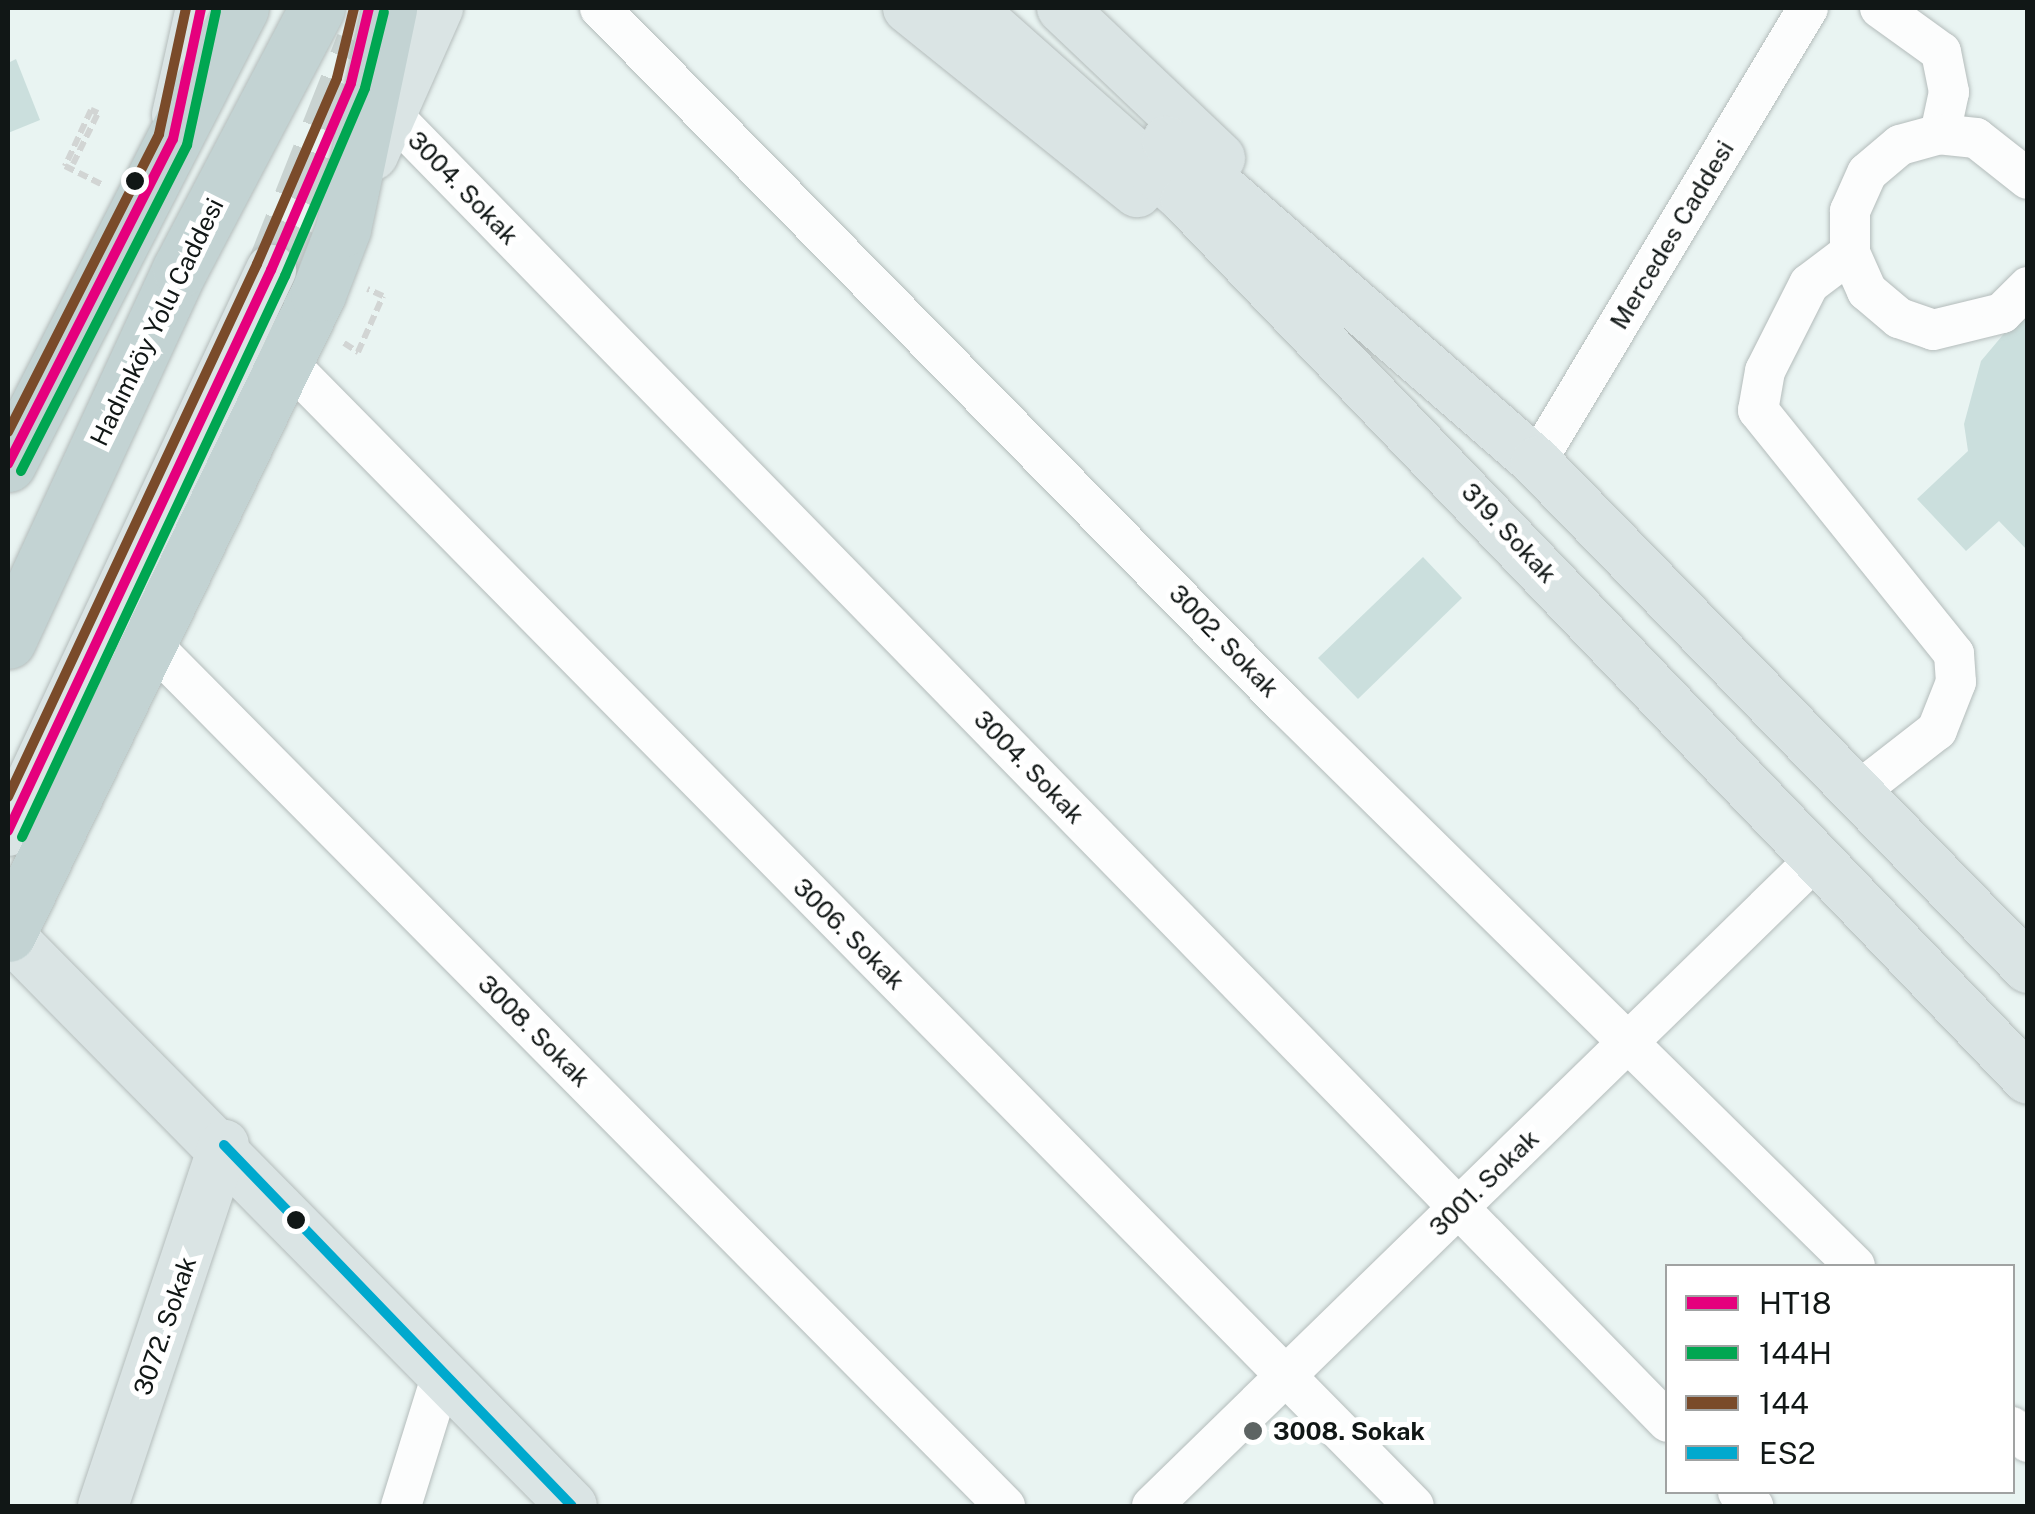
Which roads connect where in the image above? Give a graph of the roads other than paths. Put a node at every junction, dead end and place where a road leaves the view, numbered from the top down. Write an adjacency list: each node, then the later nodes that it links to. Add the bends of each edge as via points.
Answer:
1 (201, 8): 15 (main road)
2 (241, 8): 15 (highway)
3 (317, 8): 28 (highway, Hadımköy Yolu Caddesi, via 180,269)
4 (389, 8): 18 (highway)
5 (438, 8): 13 (main road)
6 (600, 8): 35 (street, 3002. Sokak)
7 (908, 8): 22 (main road, via 1060,139)
8 (970, 8): 22 (main road, 319. Sokak, via 1186,200)
9 (1012, 8): 17 (main road)
10 (1062, 8): 17 (main road, via 1206,138)
11 (1808, 8): 26 (street, Mercedes Caddesi)
12 (1880, 8): 14 (street, via 1941,52 1949,92)
13 (390, 113): 18 (main road); 38 (street, 3004. Sokak)
14 (1940, 134): 16 (street, via 1976,138); 19 (street, via 1900,145 1867,172 1850,211)
15 (173, 139): 24 (highway)
16 (2028, 179)
17 (1267, 222): 26 (main road)
18 (343, 228): 23 (highway)
19 (1850, 253): 21 (street, via 1867,291 1898,318 1933,330 2002,312); 30 (street, via 1809,284 1765,371 1758,410 1954,654 1956,682 1954,708 1937,730)
20 (271, 270): 31 (main road)
21 (2028, 286)
22 (1286, 306): 32 (main road, 319. Sokak)
23 (286, 361): 29 (highway); 41 (street, 3006. Sokak)
24 (60, 368): 25 (highway); 27 (highway)
25 (8, 425)
26 (1536, 462): 30 (main road)
27 (8, 464)
28 (8, 641)
29 (148, 641): 33 (highway); 46 (street, 3008. Sokak)
30 (1860, 790): 34 (main road)
31 (8, 830)
32 (1816, 860): 35 (street, 3001. Sokak); 36 (main road, 319. Sokak)
33 (8, 934): 37 (main road)
34 (2028, 968)
35 (1625, 1044): 38 (street, 3001. Sokak); 39 (street, 3002. Sokak, via 1647,1054)
36 (2028, 1079)
37 (224, 1145): 40 (main road); 43 (main road, 3072. Sokak)
38 (1456, 1211): 41 (street, 3001. Sokak); 42 (street, 3004. Sokak)
39 (1853, 1264)
40 (442, 1374): 44 (street); 45 (main road)
41 (1284, 1377): 47 (street, 3001. Sokak); 48 (street, 3006. Sokak)
42 (1665, 1419)
43 (103, 1506)
44 (402, 1506)
45 (572, 1506)
46 (1005, 1506)
47 (1152, 1506)
48 (1414, 1506)

